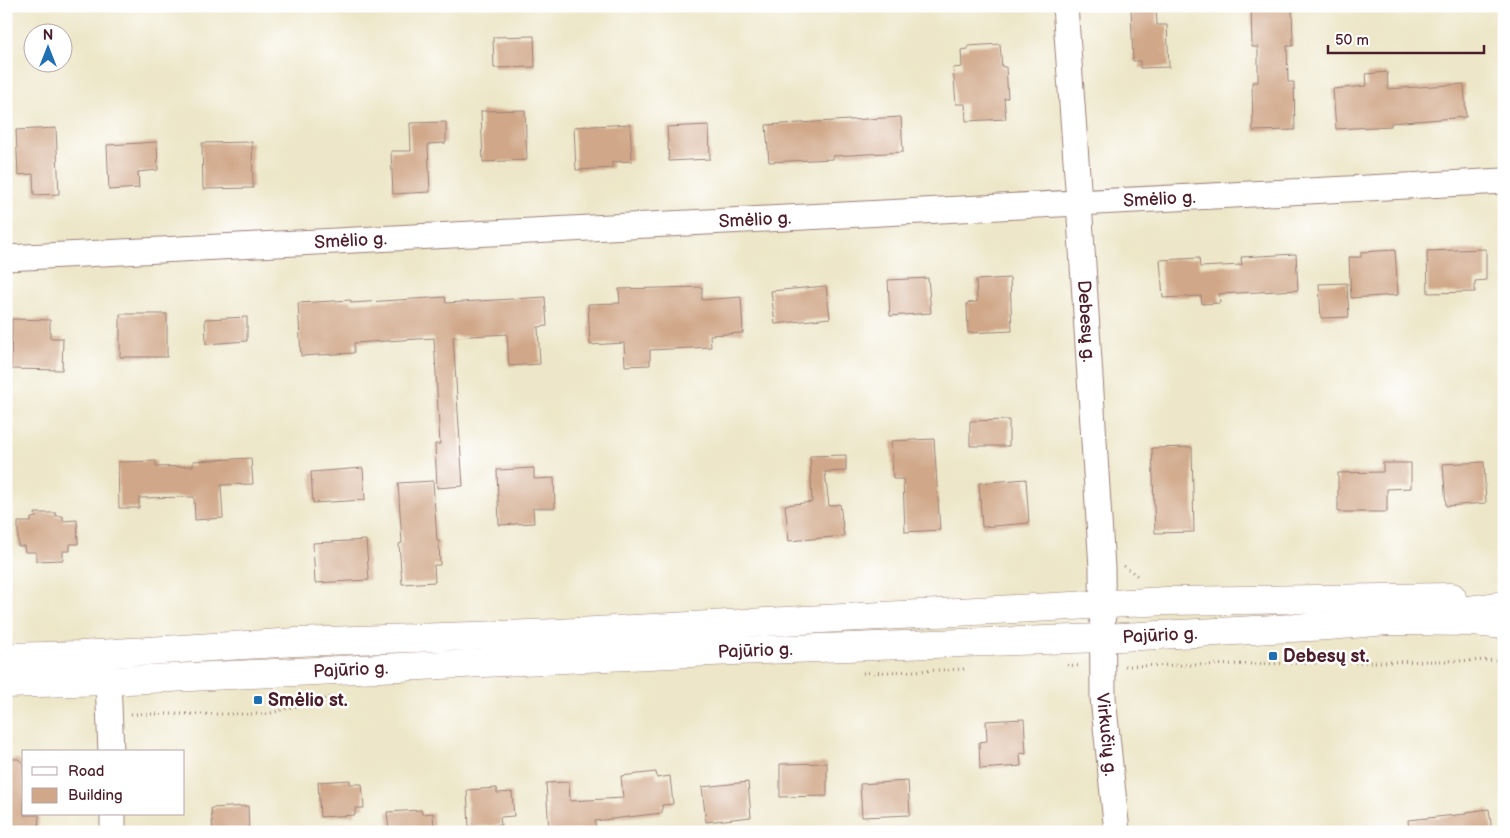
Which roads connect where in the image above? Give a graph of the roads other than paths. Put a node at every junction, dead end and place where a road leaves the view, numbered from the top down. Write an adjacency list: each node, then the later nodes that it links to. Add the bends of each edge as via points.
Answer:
1 (1065, 6): 3 (street, Debesų g.)
2 (1504, 181): 3 (street, Smėlio g.)
3 (1079, 202): 4 (street, Smėlio g.); 6 (street, Debesų g.)
4 (6, 258)
5 (1504, 596): 6 (main road, Pajūrio g.)
6 (1102, 604): 10 (street, Debesų g.); 11 (main road, Pajūrio g., via 81,655)
7 (1504, 605): 8 (main road, Pajūrio g.)
8 (1388, 621): 9 (main road, via 1472,622); 10 (main road, Pajūrio g.)
9 (1504, 626)
10 (1102, 638): 12 (main road, Pajūrio g., via 733,651); 17 (street, Virkučių g., via 1103,698)
11 (6, 656)
12 (108, 681): 13 (main road, Pajūrio g.); 14 (street)
13 (6, 684)
14 (111, 750)
15 (112, 816): 16 (street)
16 (113, 832)
17 (1117, 832)

